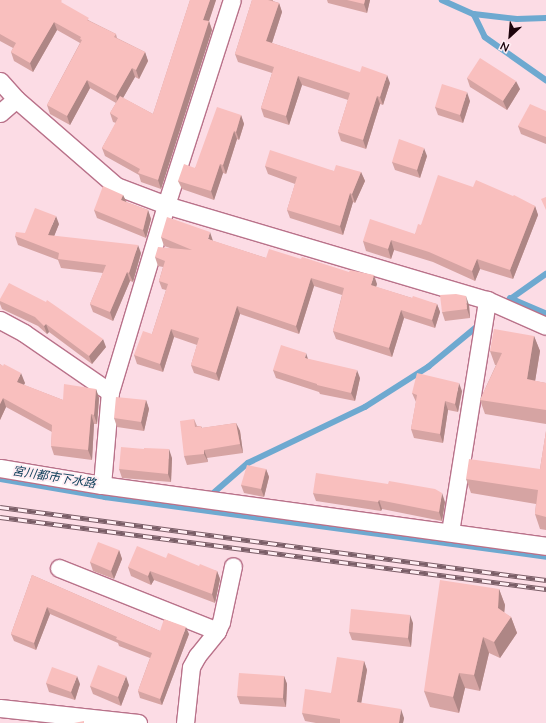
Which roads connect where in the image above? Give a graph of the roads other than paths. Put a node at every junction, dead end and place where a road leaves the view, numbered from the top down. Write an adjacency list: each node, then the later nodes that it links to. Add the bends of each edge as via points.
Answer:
1 (232, 0): 5 (street)
2 (0, 81): 3 (street)
3 (16, 99): 4 (street); 5 (street, via 116,186)
4 (0, 113)
5 (166, 205): 6 (street); 9 (street)
6 (487, 300): 8 (street); 12 (street)
7 (0, 320): 9 (street, via 24,333)
8 (546, 326)
9 (110, 392): 11 (street)
10 (0, 468): 11 (street)
11 (102, 484): 12 (street)
12 (450, 532): 13 (street)
13 (546, 546)
14 (233, 566): 16 (street)
15 (59, 568): 16 (street)
16 (217, 631): 20 (street, via 191,667)
17 (0, 708): 18 (street)
18 (40, 718): 19 (street)
19 (138, 723)
20 (185, 723)

